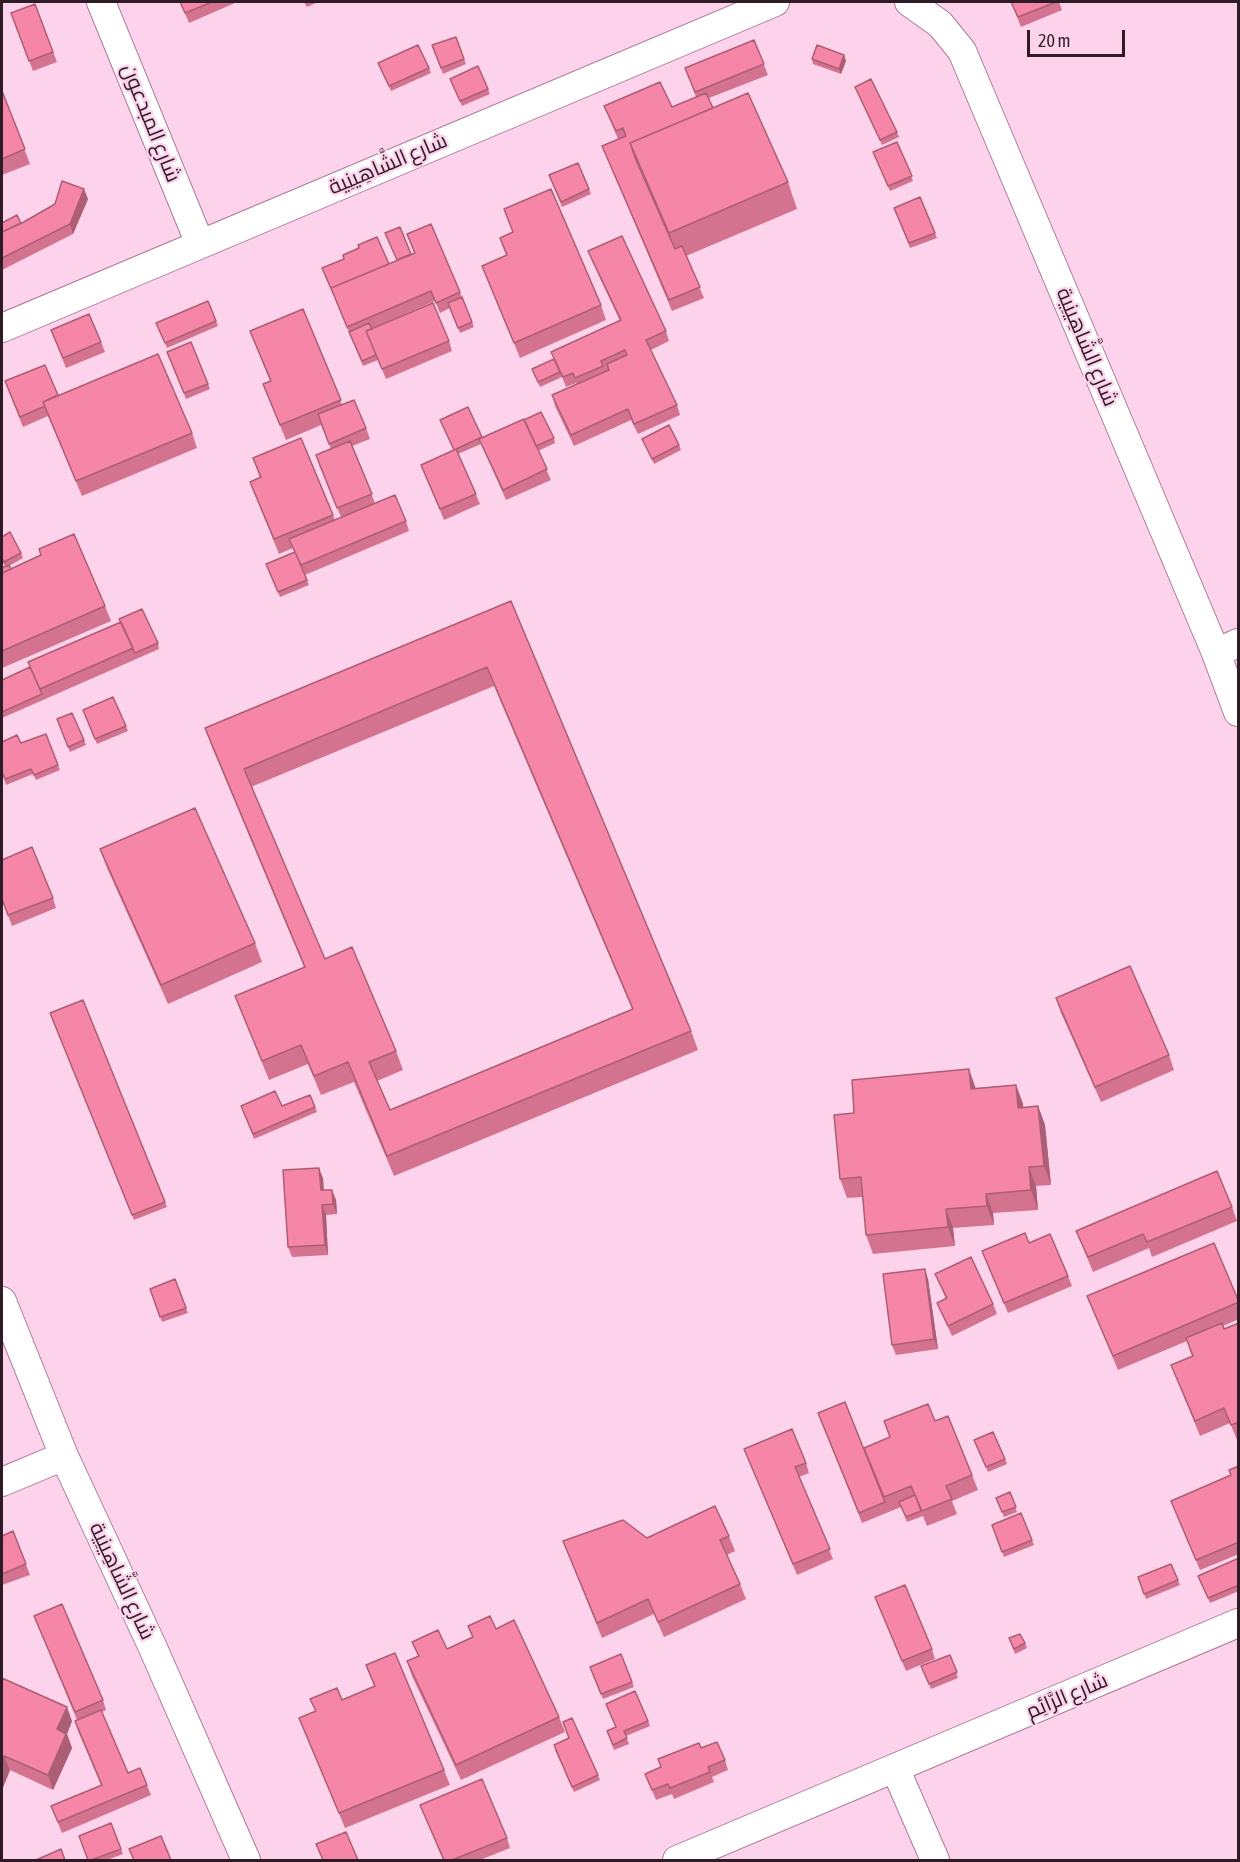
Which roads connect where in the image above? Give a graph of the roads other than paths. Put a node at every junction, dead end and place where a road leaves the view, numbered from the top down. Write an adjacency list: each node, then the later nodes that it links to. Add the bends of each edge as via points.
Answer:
1 (101, 2): 4 (street, شارع المبدعون)
2 (775, 2): 4 (street, شارع الشَّاهِينِية)
3 (909, 2): 6 (street, شارع الشَّاهِينِية, via 940,24 962,51)
4 (200, 244): 5 (street, شارع الشَّاهِينِية)
5 (2, 328)
6 (1227, 648): 7 (street, شارع الشَّاهِينِية)
7 (1239, 712)
8 (2, 1300): 9 (street, شارع الشَّاهِينِية)
9 (64, 1456): 10 (street); 13 (street, شارع الشَّاهِينِية)
10 (2, 1482)
11 (1239, 1623): 12 (street, شارع الرَّائِم)
12 (895, 1768): 14 (street, شارع الرَّائِم); 15 (street)
13 (246, 1860)
14 (677, 1860)
15 (935, 1860)

